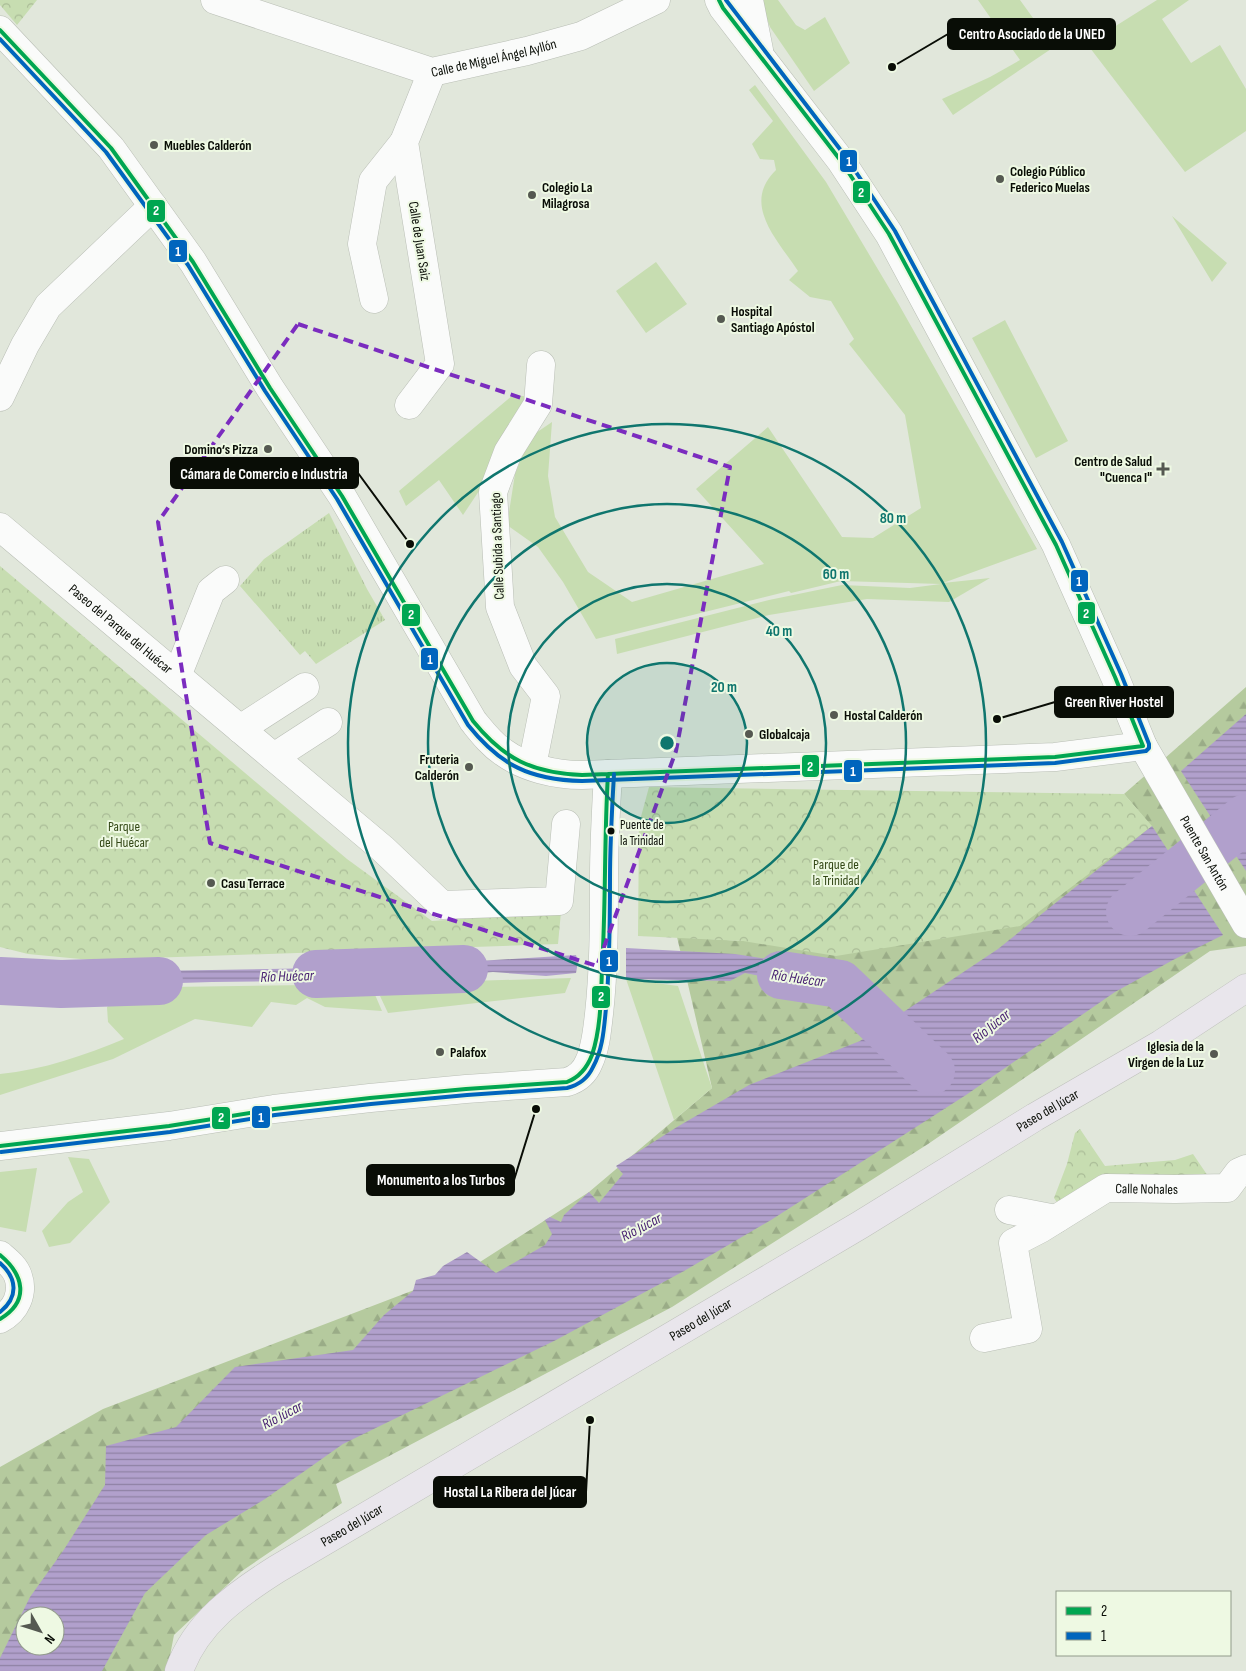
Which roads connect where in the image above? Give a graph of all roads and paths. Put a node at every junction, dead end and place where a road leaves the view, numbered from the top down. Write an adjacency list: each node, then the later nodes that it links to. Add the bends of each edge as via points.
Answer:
1 (215, 0): 7 (street, Calle de Miguel Ángel Ayllón)
2 (656, 0): 7 (street, Calle de Miguel Ángel Ayllón, via 581,36)
3 (719, 0): 6 (street, Puente San Antón)
4 (749, 0): 6 (street)
5 (4, 36): 9 (street, via 111,148)
6 (760, 56): 20 (street, Puente San Antón, via 841,161 889,234 1056,545)
7 (432, 72): 8 (street)
8 (404, 142): 10 (street, via 373,181 362,244); 13 (street, Calle de Juan Saiz, via 440,364)
9 (153, 206): 12 (street, via 48,306); 22 (street, via 199,271 270,388 342,496 472,721 503,752)
10 (374, 299)
11 (541, 365): 22 (street, Calle Subida a Santiago, via 538,404 508,452 493,492 500,607 523,666 546,696)
12 (0, 397)
13 (409, 406)
14 (0, 527): 16 (street, Paseo del Parque del Huécar)
15 (225, 580): 16 (street, via 211,591)
16 (177, 676): 19 (street, Paseo del Parque del Huécar)
17 (305, 687): 19 (street)
18 (328, 722): 21 (street)
19 (240, 729): 21 (street, Paseo del Parque del Huécar)
20 (1143, 746): 23 (street, via 1055,757); 25 (street, Puente San Antón)
21 (274, 757): 24 (street, Paseo del Parque del Huécar, via 383,849 442,905 559,901)
22 (532, 766): 23 (street, via 564,775)
23 (608, 774): 27 (street, via 600,1008 590,1062 574,1080 370,1098)
24 (566, 824)
25 (1246, 924)
26 (1246, 988): 34 (main road, Paseo del Júcar, via 1160,1044 860,1225 276,1569 215,1614 183,1658)
27 (0, 1146)
28 (1244, 1174): 30 (street, Calle Nohales, via 1227,1188 1106,1188)
29 (1009, 1210): 30 (street)
30 (1056, 1219): 33 (street, Calle Nohales, via 1013,1243 1028,1329)
31 (0, 1255): 32 (street, via 18,1275 19,1285 15,1306)
32 (3, 1317)
33 (984, 1338)
34 (179, 1671)

